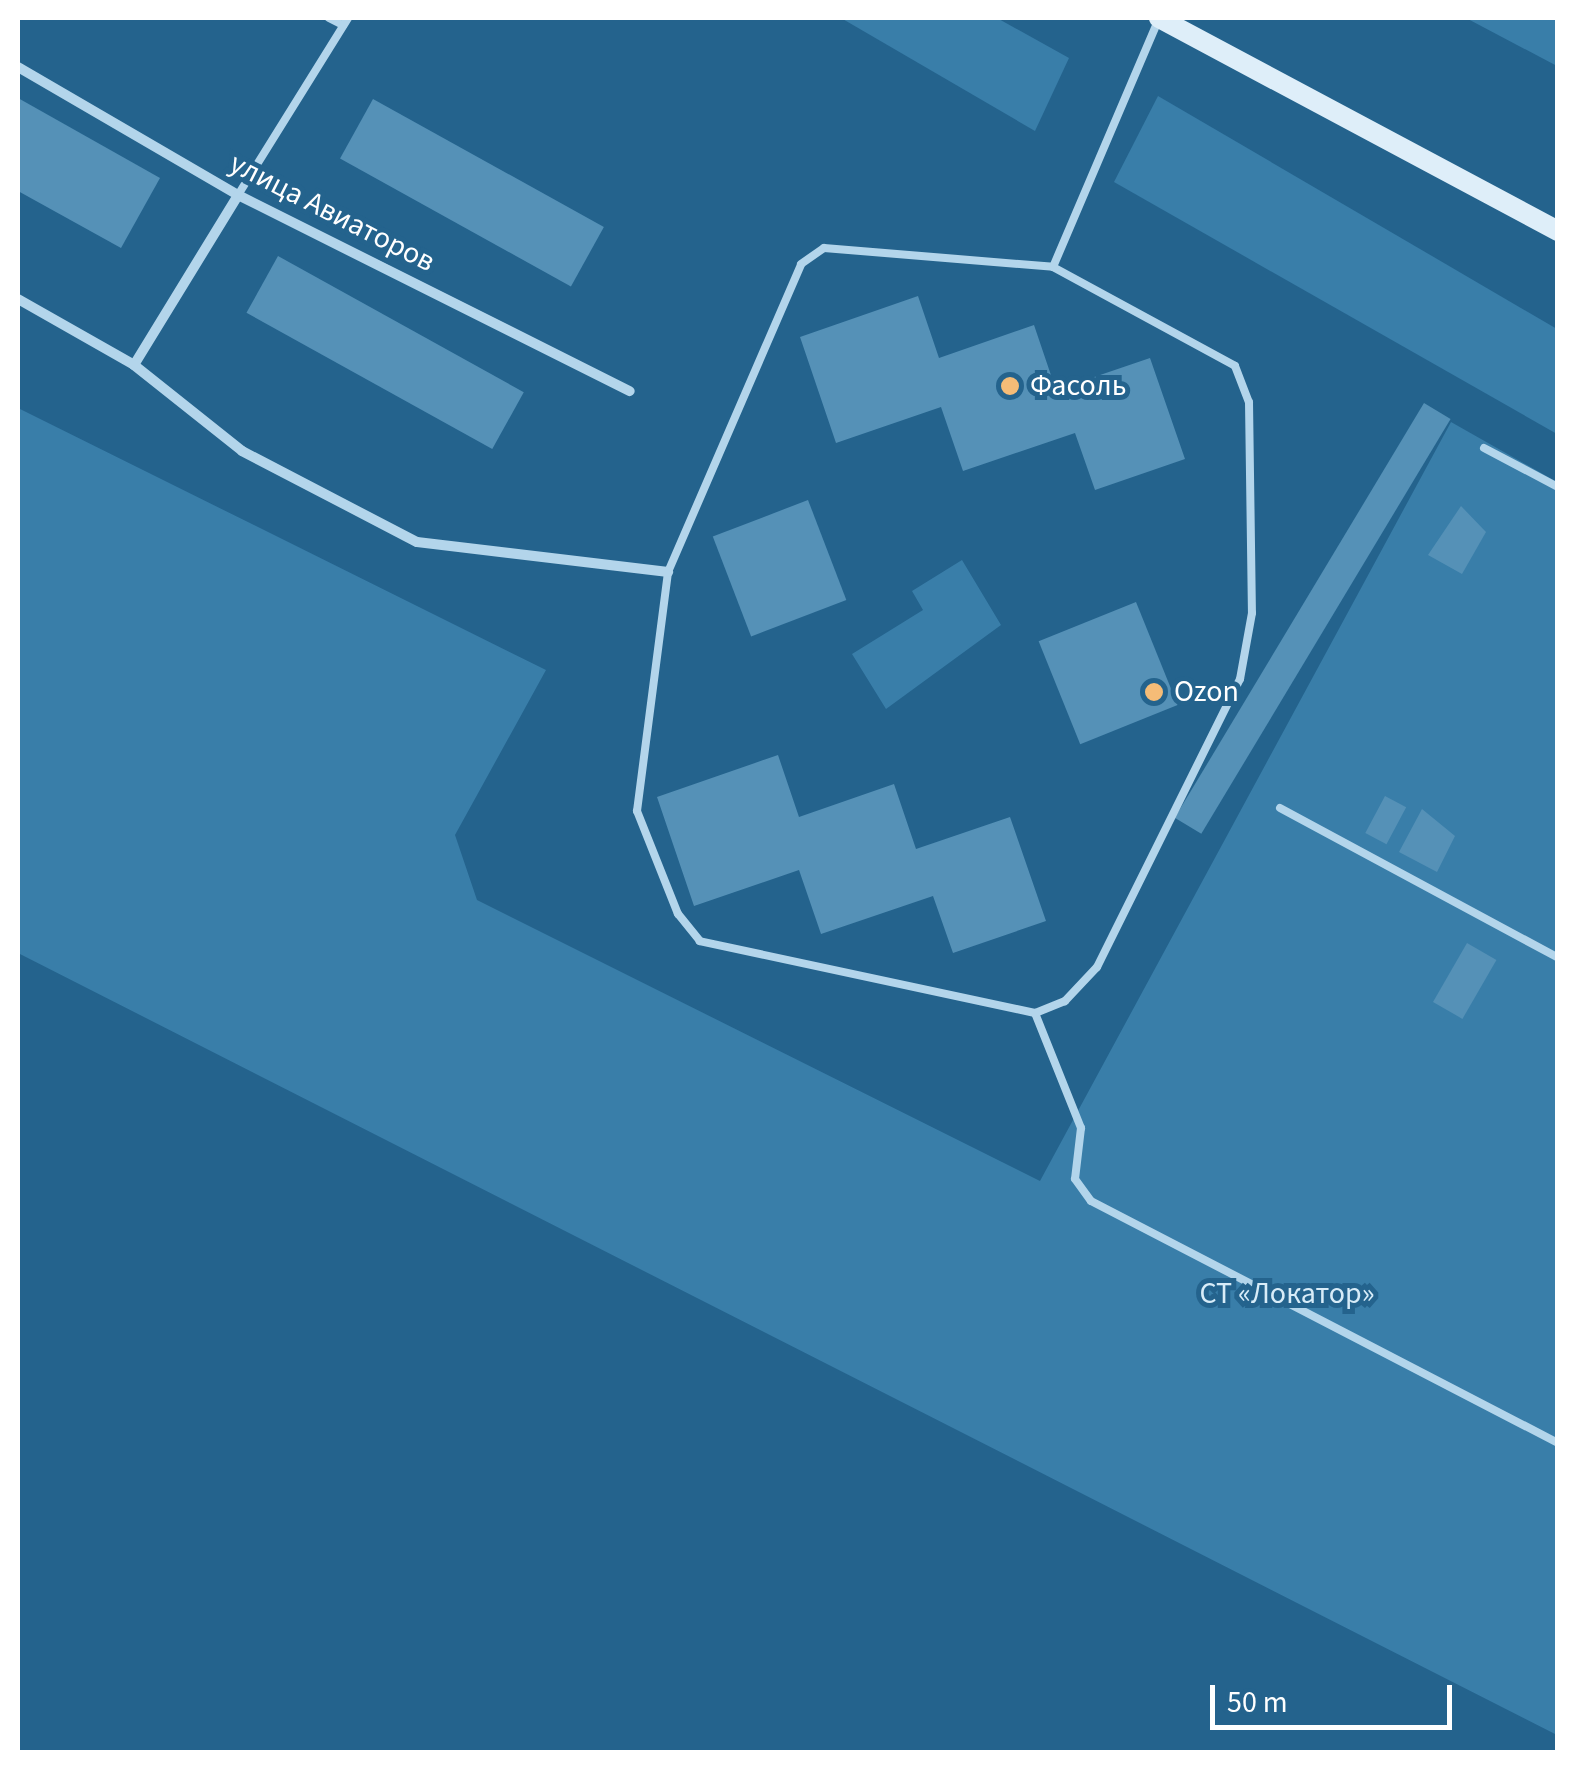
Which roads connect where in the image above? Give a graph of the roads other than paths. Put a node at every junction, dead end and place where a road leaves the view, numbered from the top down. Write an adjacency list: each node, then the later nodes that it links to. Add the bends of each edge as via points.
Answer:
1 (329, 18): 3 (lane)
2 (1159, 18): 6 (main road); 7 (lane)
3 (346, 21): 5 (lane)
4 (18, 67): 5 (street, улица Авиаторов)
5 (238, 195): 9 (street); 10 (street, улица Авиаторов)
6 (1558, 231)
7 (1053, 268): 13 (lane, via 824,248 801,264); 16 (lane, via 1235,366 1249,402 1252,613 1240,679 1096,967 1065,1001)
8 (18, 299): 9 (street)
9 (134, 366): 13 (street, via 242,451 418,542)
10 (630, 391)
11 (1484, 448): 12 (lane)
12 (1558, 487)
13 (668, 572): 16 (lane, via 637,811 678,914 700,941)
14 (1280, 808): 15 (lane)
15 (1558, 958)
16 (1035, 1013): 17 (lane, via 1081,1128 1074,1179 1091,1202)
17 (1558, 1443)

